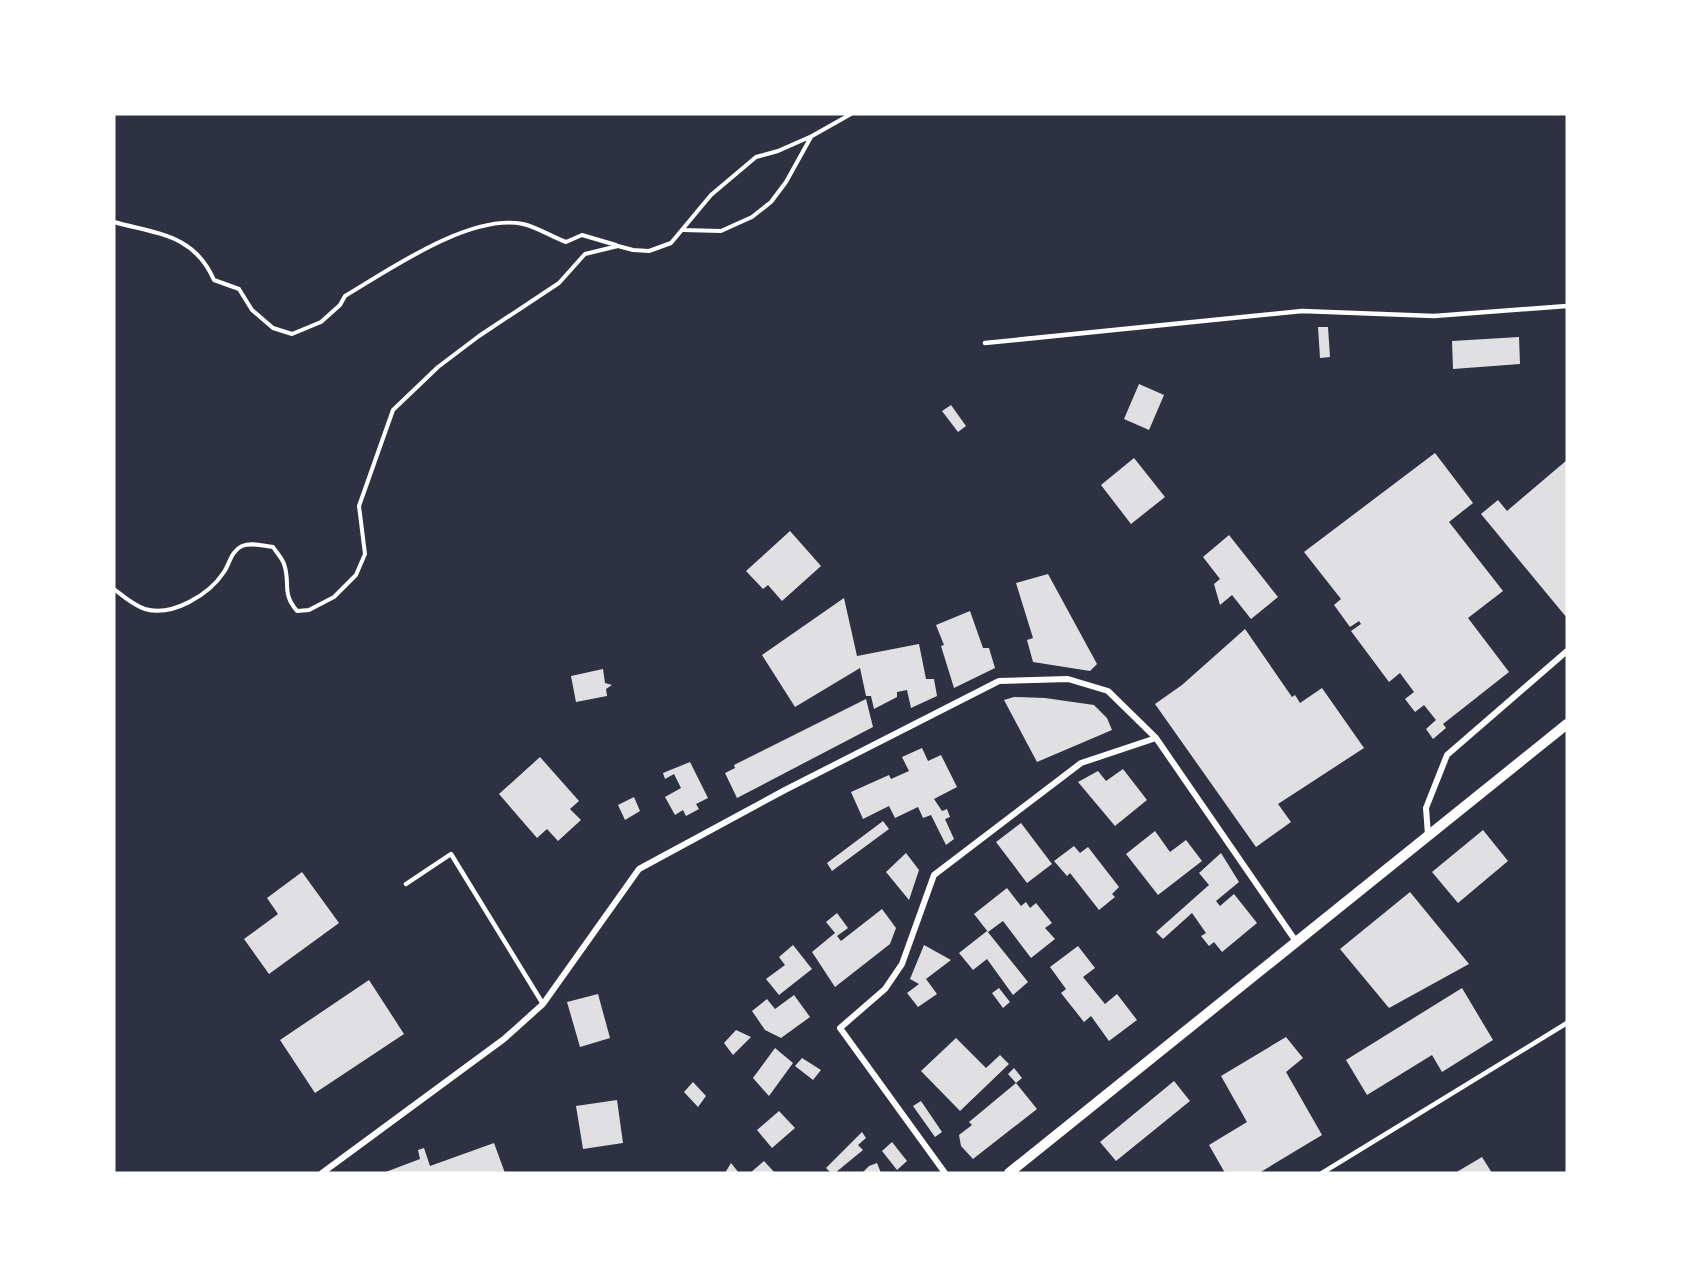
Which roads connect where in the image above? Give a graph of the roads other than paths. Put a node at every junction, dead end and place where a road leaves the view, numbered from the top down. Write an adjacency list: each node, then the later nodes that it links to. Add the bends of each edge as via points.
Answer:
1 (1567, 306): 2 (lane, via 1434,316 1302,311)
2 (985, 343)
3 (1567, 651): 6 (street, via 1447,755 1426,808)
4 (1567, 724): 6 (street)
5 (1156, 738): 8 (street); 9 (street, via 1108,691 1068,680 999,681 639,869); 12 (street, via 1081,763 934,875 902,964 885,989 840,1028)
6 (1428, 835): 8 (street)
7 (406, 884): 9 (lane, via 451,854)
8 (1295, 940): 13 (street)
9 (543, 1004): 11 (street, via 504,1038)
10 (1567, 1023): 14 (lane)
11 (322, 1173)
12 (945, 1173)
13 (1009, 1173)
14 (1322, 1173)

